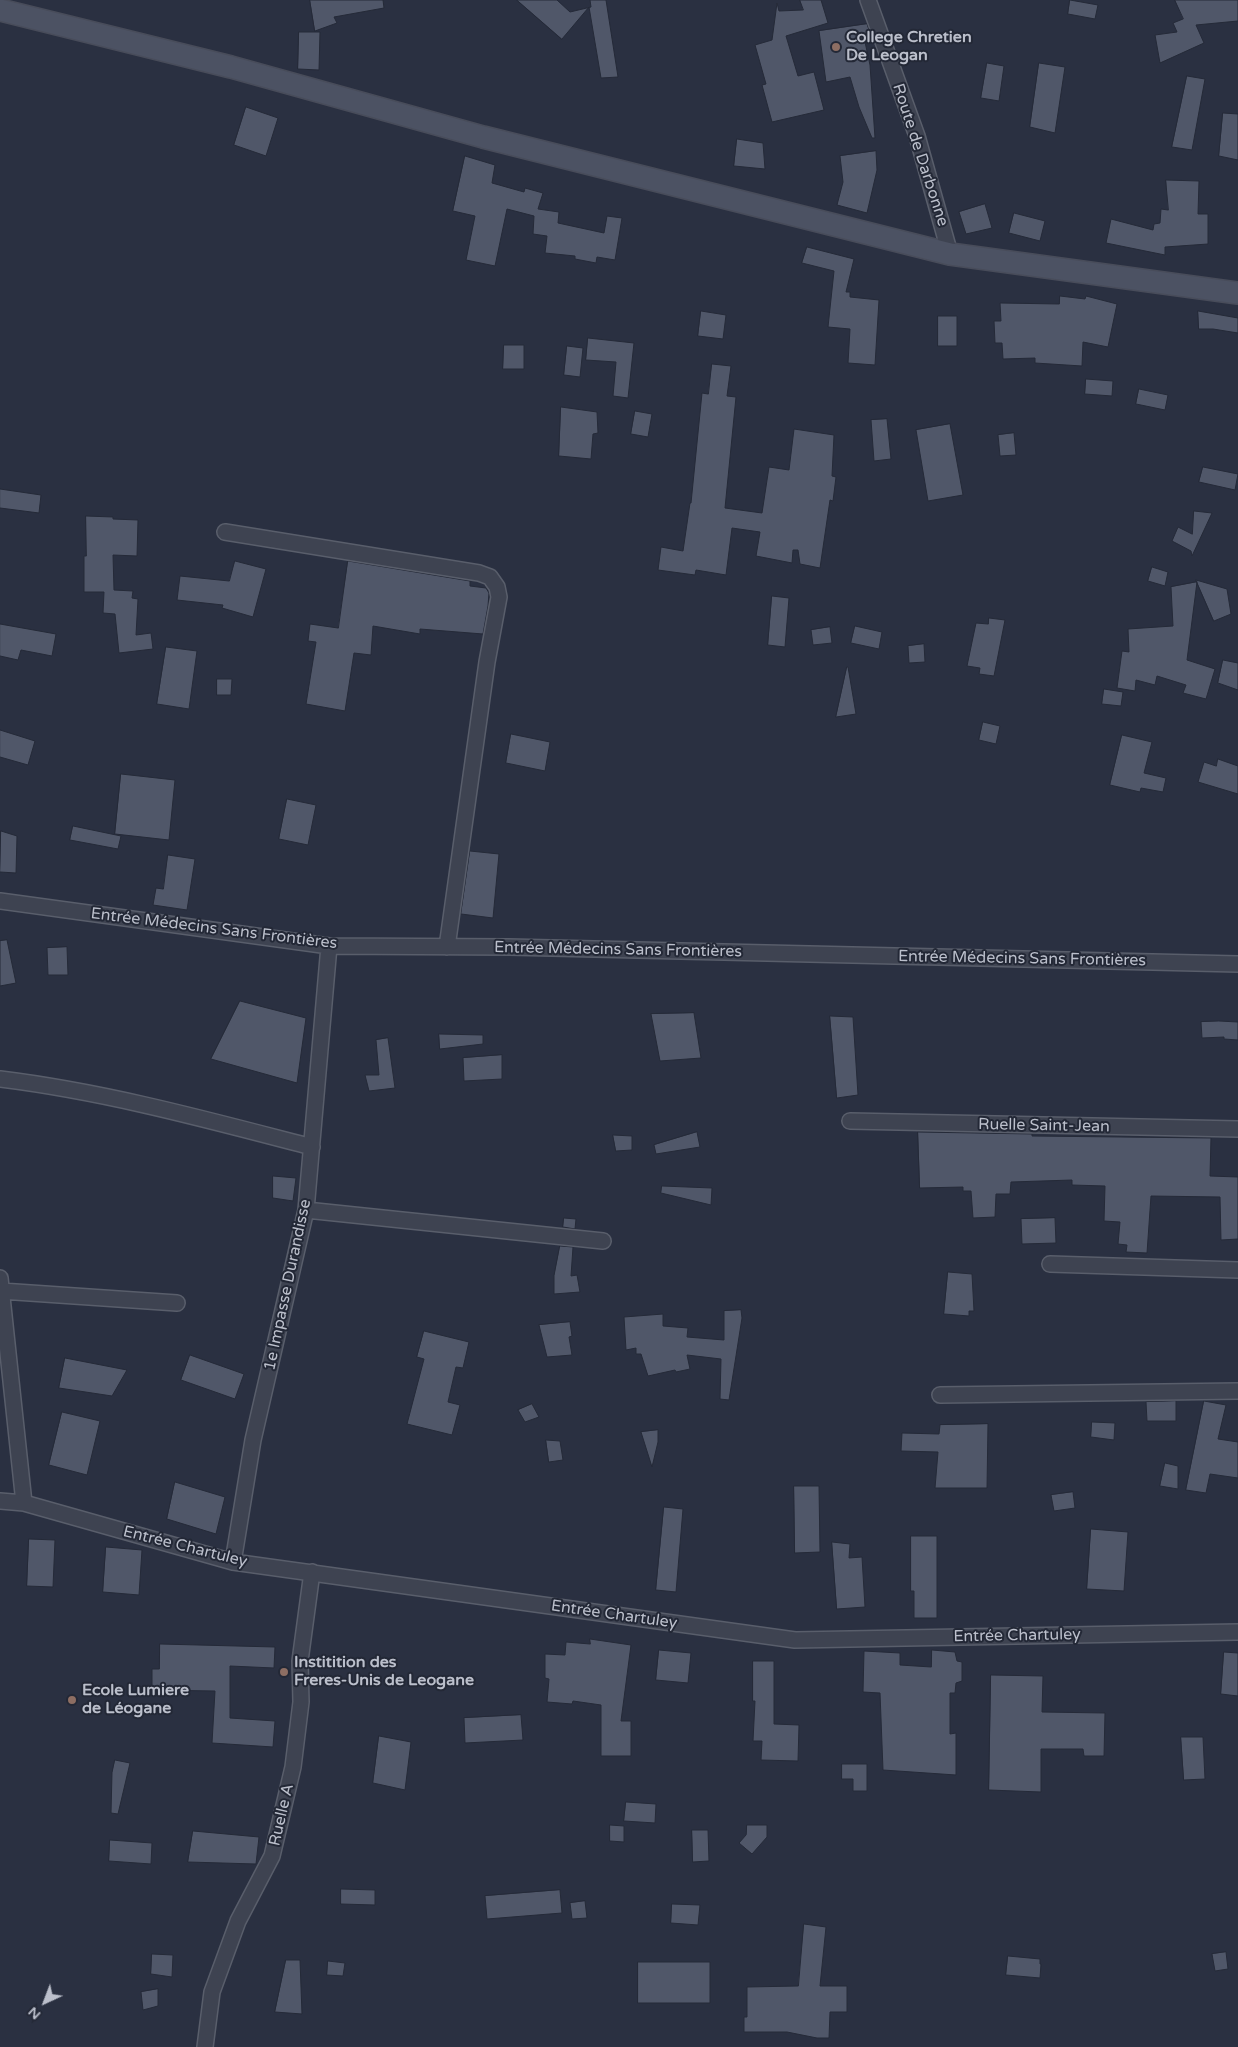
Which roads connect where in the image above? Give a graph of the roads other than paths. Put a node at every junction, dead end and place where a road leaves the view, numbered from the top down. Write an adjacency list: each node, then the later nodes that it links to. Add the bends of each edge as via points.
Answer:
1 (868, 0): 3 (street, Route de Darbonne, via 916,136)
2 (0, 10): 3 (main road, via 230,67 483,137)
3 (950, 254): 4 (main road)
4 (1238, 294)
5 (225, 532): 8 (street, via 479,573 490,577 497,587 499,597 486,662)
6 (0, 901): 7 (street, Entrée Médecins Sans Frontières)
7 (329, 946): 8 (street, Entrée Médecins Sans Frontières); 13 (street, 1e Impasse Durandisse)
8 (447, 947): 9 (street, Entrée Médecins Sans Frontières)
9 (1238, 964)
10 (0, 1079): 13 (street, via 166,1109)
11 (850, 1122): 12 (street, Ruelle Saint-Jean)
12 (1238, 1128)
13 (312, 1147): 14 (street, 1e Impasse Durandisse)
14 (306, 1210): 15 (street); 24 (street, 1e Impasse Durandisse, via 253,1440)
15 (603, 1241)
16 (1050, 1264): 17 (street)
17 (1238, 1270)
18 (1, 1285): 19 (street); 23 (street)
19 (177, 1303)
20 (1238, 1391): 21 (street)
21 (940, 1395)
22 (0, 1501): 23 (street, Entrée Chartuley)
23 (24, 1503): 24 (street, Entrée Chartuley)
24 (233, 1562): 25 (street, Entrée Chartuley)
25 (312, 1572): 26 (street, Entrée Chartuley, via 796,1640); 27 (street, Ruelle A, via 300,1661 301,1702 293,1767 272,1856 238,1921 212,1992)
26 (1238, 1632)
27 (205, 2047)

